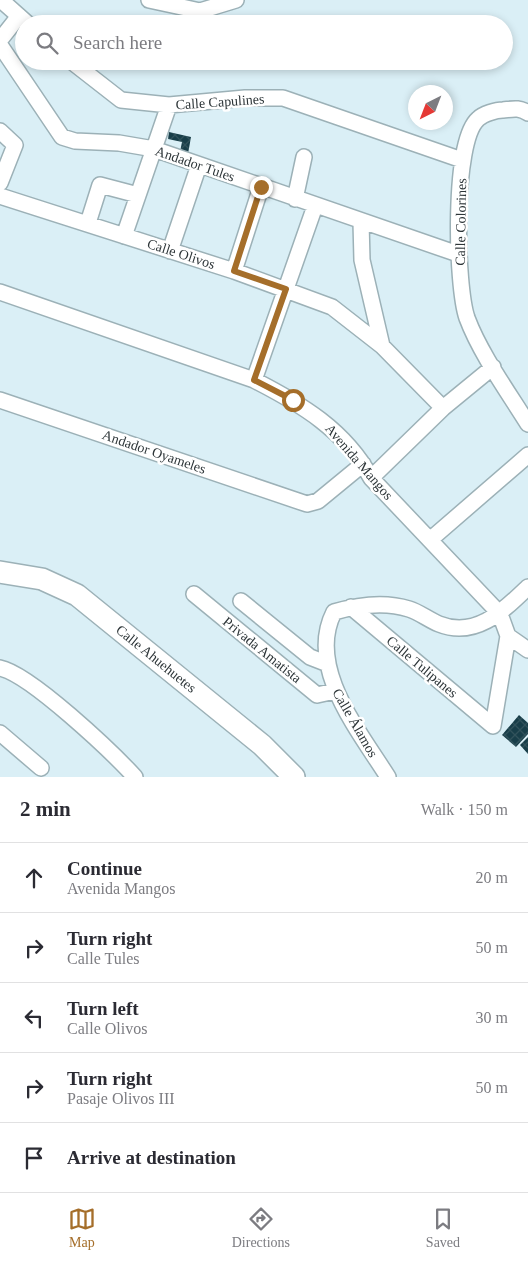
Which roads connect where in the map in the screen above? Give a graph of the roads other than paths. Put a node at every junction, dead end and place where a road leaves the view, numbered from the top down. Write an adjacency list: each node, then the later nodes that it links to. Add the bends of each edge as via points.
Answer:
1 (1, 0): 4 (street)
2 (149, 0): 3 (street, via 200,11)
3 (236, 0)
4 (18, 15)
5 (15, 28): 6 (street)
6 (0, 40)
7 (0, 45): 8 (street, Andador Tules)
8 (15, 67)
9 (17, 70): 14 (street, Andador Tules, via 62,137)
10 (83, 70): 11 (street, Calle Capulines, via 121,100)
11 (169, 105): 14 (street); 16 (street, Calle Capulines, via 283,98)
12 (528, 113): 16 (street, Calle Colorines, via 521,108 498,110 478,119)
13 (0, 131): 18 (street, via 15,145)
14 (154, 149): 17 (street, Andador Tules); 20 (street)
15 (304, 157): 22 (street)
16 (462, 160): 28 (street, Calle Colorines)
17 (199, 165): 19 (street, Andador Tules); 27 (street)
18 (0, 183)
19 (261, 187): 22 (street, Andador Tules); 29 (street)
20 (138, 195): 25 (street, via 100,185); 26 (street)
21 (0, 196): 25 (street, Calle Olivos)
22 (295, 199): 23 (street, Andador Tules)
23 (315, 206): 24 (street, Andador Tules); 30 (street)
24 (361, 222): 28 (street, Andador Tules); 32 (street, via 362,260)
25 (88, 223): 26 (street, Calle Olivos)
26 (124, 236): 27 (street, Calle Olivos)
27 (170, 251): 29 (street, Calle Olivos)
28 (458, 254): 33 (street, Calle Colorines, via 467,318)
29 (234, 271): 30 (street, Calle Olivos)
30 (286, 289): 32 (street, Calle Olivos, via 332,307); 34 (street)
31 (0, 292): 34 (street, Avenida Mangos)
32 (382, 346): 36 (street, Calle Olivos)
33 (493, 367): 36 (street); 37 (street, Calle Colorines)
34 (254, 380): 39 (street, Avenida Mangos, via 320,418)
35 (0, 400): 39 (street, Andador Oyameles, via 307,504 318,501)
36 (443, 408): 40 (street)
37 (528, 424)
38 (528, 455): 41 (street)
39 (363, 464): 40 (street, Avenida Mangos)
40 (371, 478): 41 (street, Avenida Mangos)
41 (431, 539): 47 (street, Avenida Mangos)
42 (0, 572): 55 (main road, Calle Ahuehuetes, via 42,580 77,595 262,745)
43 (528, 587): 47 (street, Calle Álamos)
44 (194, 594): 52 (street, Privada Amatista, via 317,695)
45 (241, 601): 50 (street, via 310,656)
46 (351, 607): 47 (street, Calle Álamos, via 392,605 409,609 441,625 461,628 482,624); 48 (street, Calle Tulipanes, via 493,726); 50 (street, Calle Álamos, via 334,612 326,627)
47 (500, 614): 48 (street, Avenida Mangos)
48 (508, 636): 49 (street)
49 (528, 650)
50 (328, 664): 52 (street, Calle Álamos)
51 (0, 668): 56 (street, via 28,682 113,753)
52 (335, 691): 57 (street, Calle Álamos)
53 (0, 733): 54 (street)
54 (41, 768)
55 (294, 776)
56 (135, 777)
57 (388, 777)

